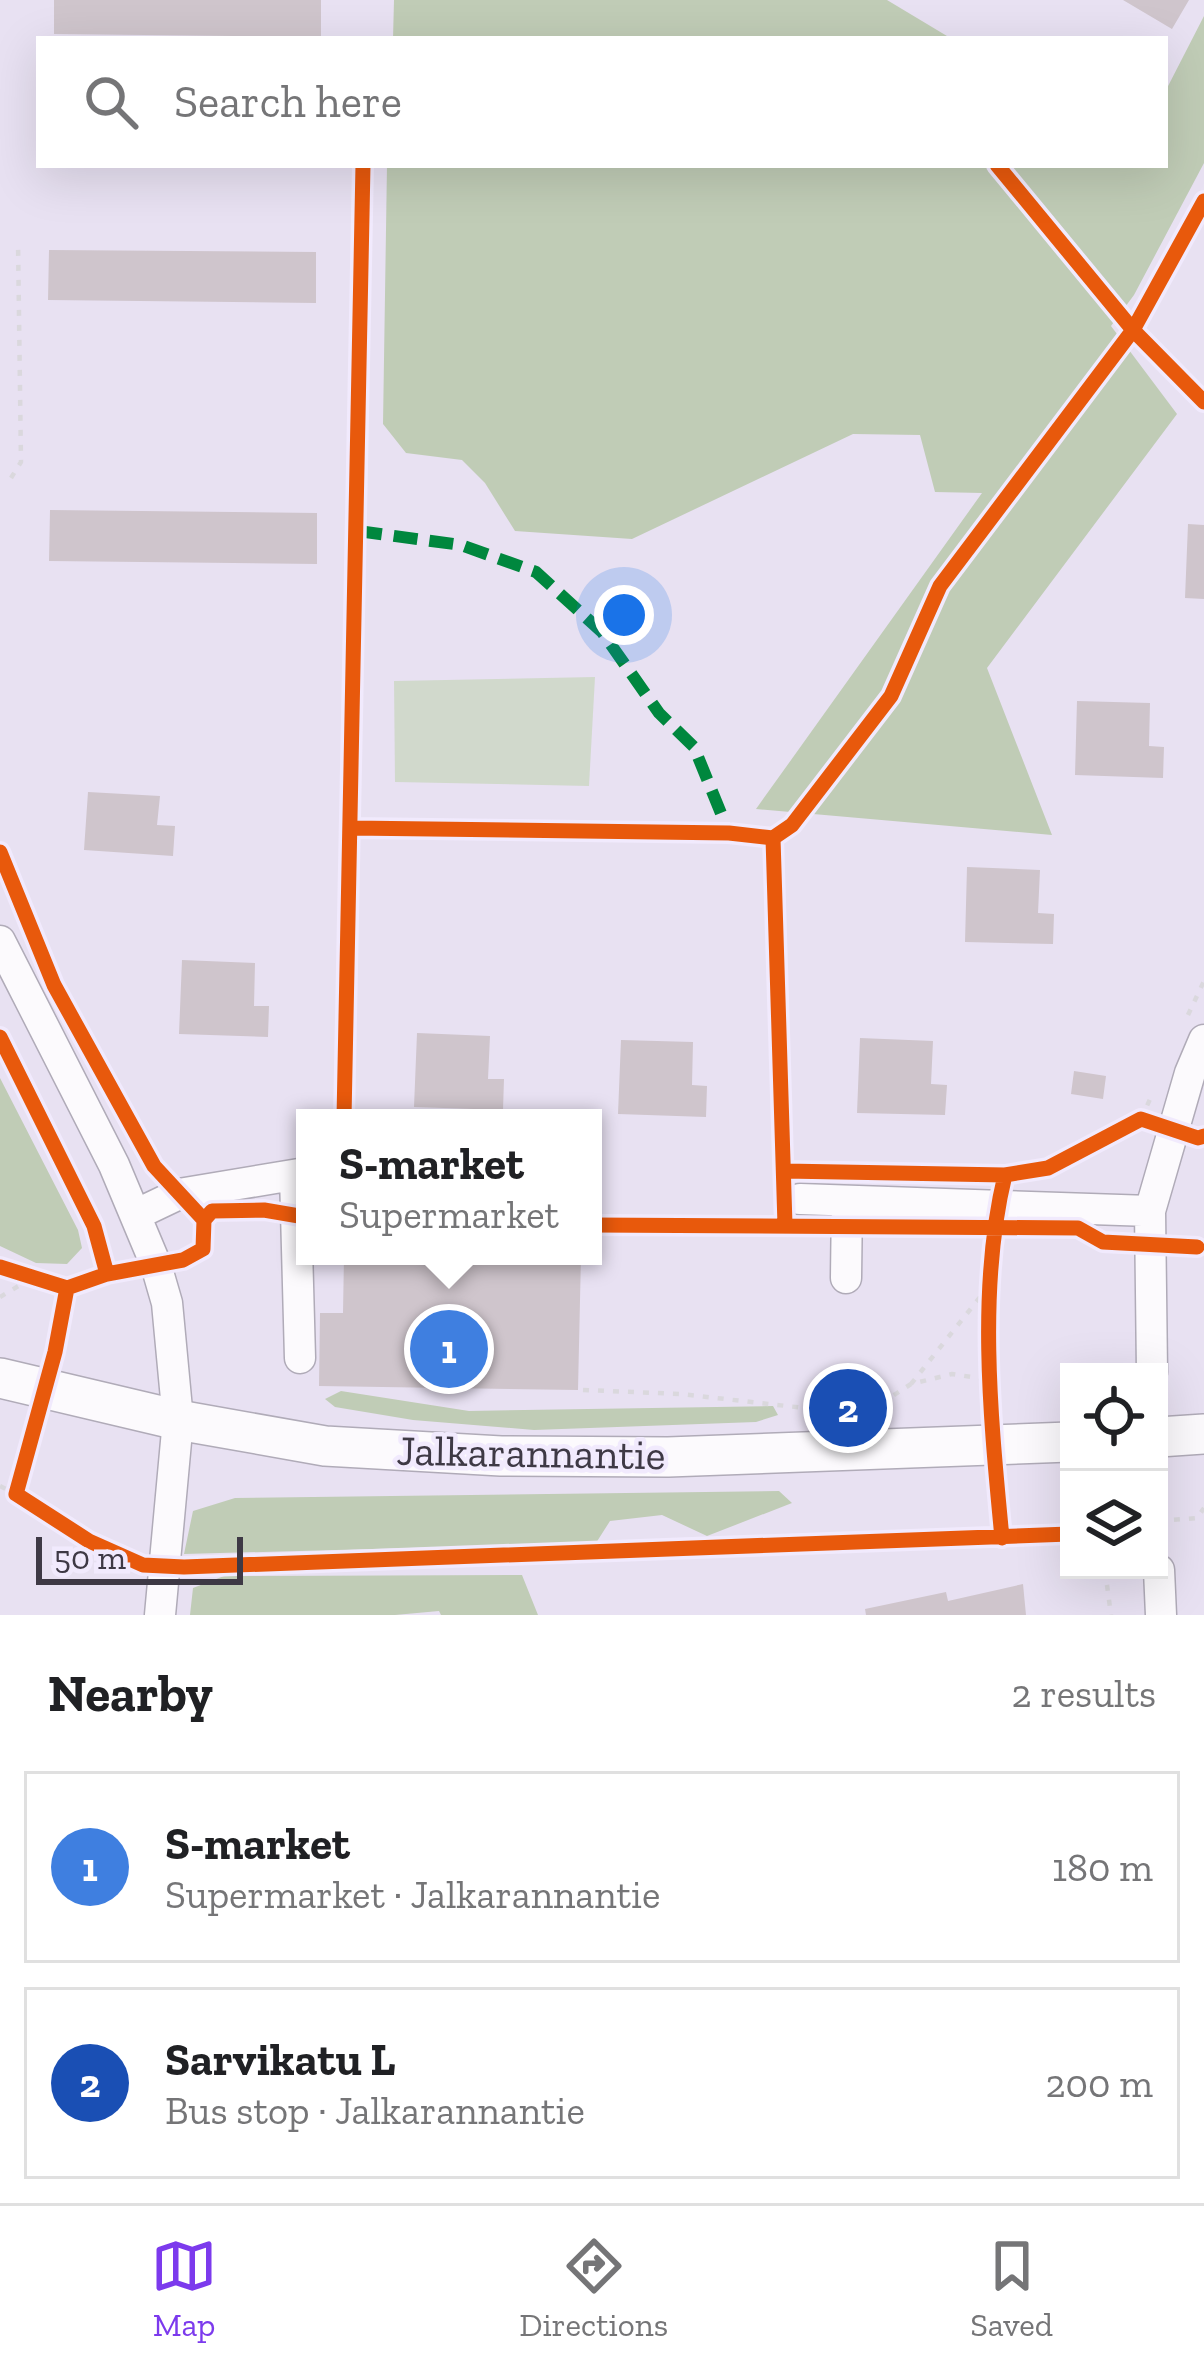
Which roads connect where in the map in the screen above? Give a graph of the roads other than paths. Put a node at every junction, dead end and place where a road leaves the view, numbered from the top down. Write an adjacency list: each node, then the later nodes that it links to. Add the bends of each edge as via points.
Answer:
1 (0, 941): 8 (street)
2 (1204, 1040): 3 (street)
3 (1197, 1074): 7 (street)
4 (296, 1175): 8 (street, via 179,1194)
5 (800, 1199): 6 (street)
6 (847, 1201): 7 (street); 10 (street)
7 (1150, 1210): 12 (street)
8 (135, 1216): 14 (street, via 167,1303)
9 (300, 1265): 11 (street)
10 (846, 1278)
11 (300, 1358)
12 (1152, 1363)
13 (0, 1378): 14 (main road, Jalkarannantie)
14 (178, 1420): 17 (main road, Jalkarannantie, via 325,1446 501,1456); 19 (street)
15 (1204, 1434): 16 (main road)
16 (1168, 1436)
17 (1060, 1442)
18 (1159, 1579): 20 (street)
19 (160, 1615)
20 (1161, 1615)

